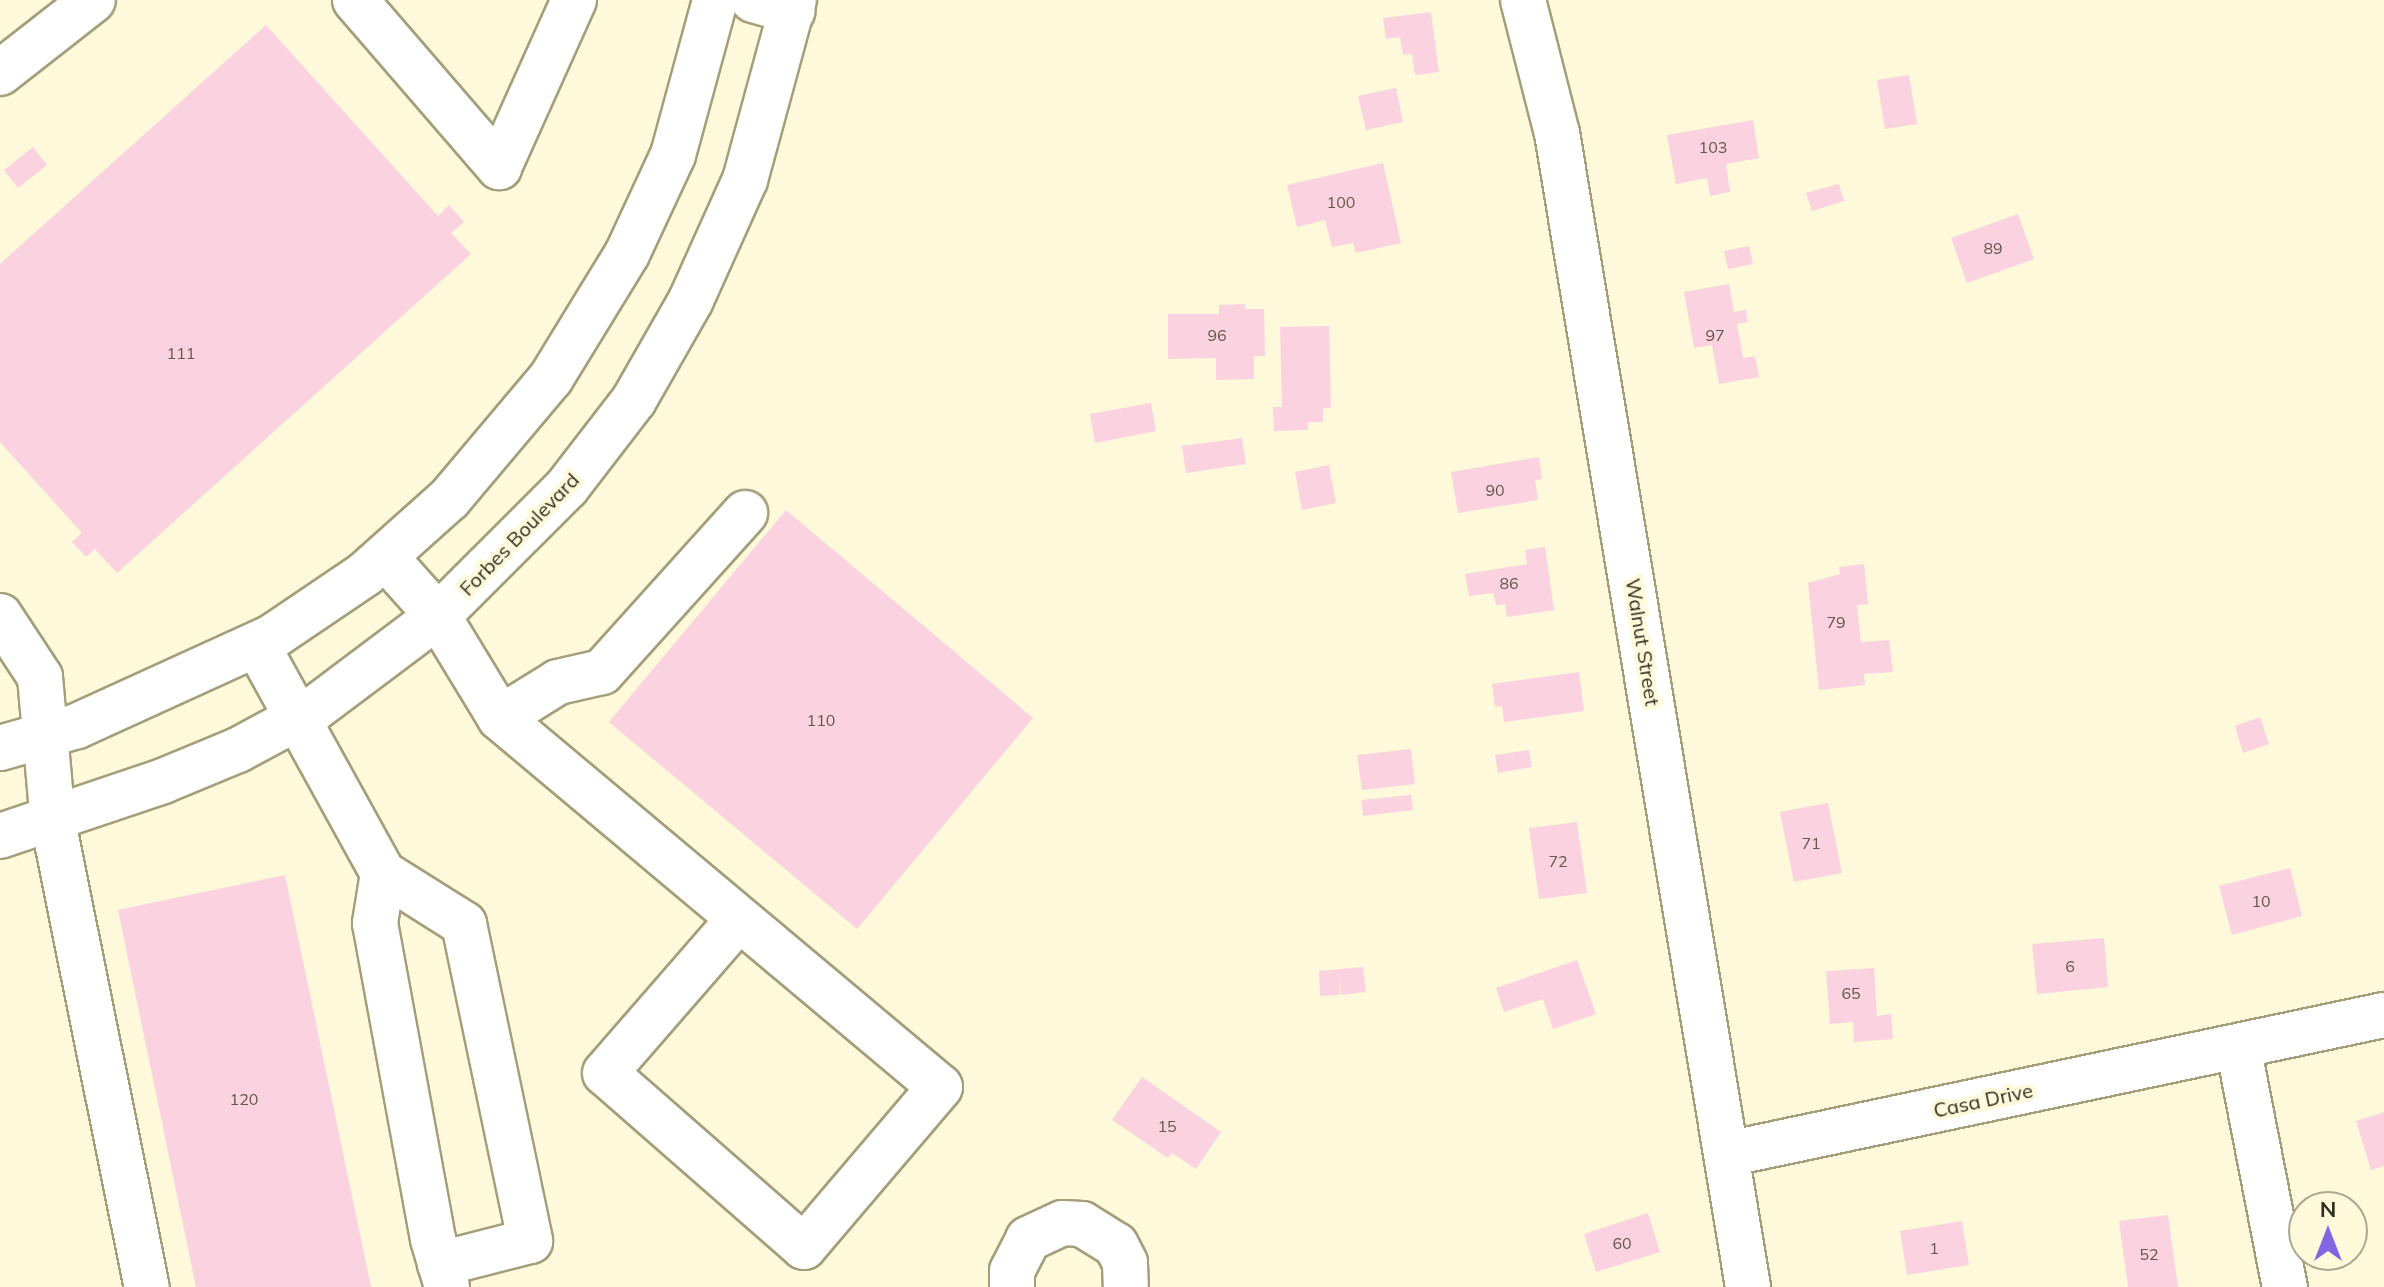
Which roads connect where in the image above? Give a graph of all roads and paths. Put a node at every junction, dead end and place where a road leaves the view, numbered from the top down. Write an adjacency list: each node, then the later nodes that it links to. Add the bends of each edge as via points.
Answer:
1 (93, 0): 7 (street)
2 (355, 0): 3 (street, via 499,167)
3 (574, 0)
4 (715, 0): 9 (street, via 673,155 587,322 551,378 485,460)
5 (1523, 0): 23 (street, Walnut Street, via 1557,133)
6 (780, 4): 11 (street, Forbes Boulevard, via 773,92 733,211 691,300 634,400 567,487)
7 (0, 73)
8 (745, 513): 13 (street, via 602,672 558,682)
9 (385, 557): 11 (street); 12 (street)
10 (0, 616): 15 (street, via 40,677)
11 (438, 616): 13 (street); 14 (street, Forbes Boulevard, via 373,669)
12 (257, 645): 14 (street); 15 (street, via 176,685)
13 (500, 718): 20 (street)
14 (295, 719): 17 (street, Forbes Boulevard, via 238,750); 19 (street)
15 (48, 734): 16 (street); 17 (street)
16 (0, 748)
17 (53, 822): 18 (street, Forbes Boulevard); 25 (street)
18 (0, 836)
19 (383, 873): 24 (street, via 375,923); 24 (street, via 464,924 530,1241)
20 (738, 920): 20 (street, via 940,1087 804,1247 605,1073)
21 (2384, 1015): 22 (street, Casa Drive)
22 (2238, 1046): 23 (street, Casa Drive); 29 (street)
23 (1727, 1154): 28 (street, Walnut Street)
24 (444, 1275)
25 (147, 1287)
26 (1012, 1287): 27 (street, via 1012,1271 1028,1239 1063,1223 1101,1232 1116,1245 1125,1263)
27 (1126, 1287)
28 (1748, 1287)
29 (2285, 1287)

